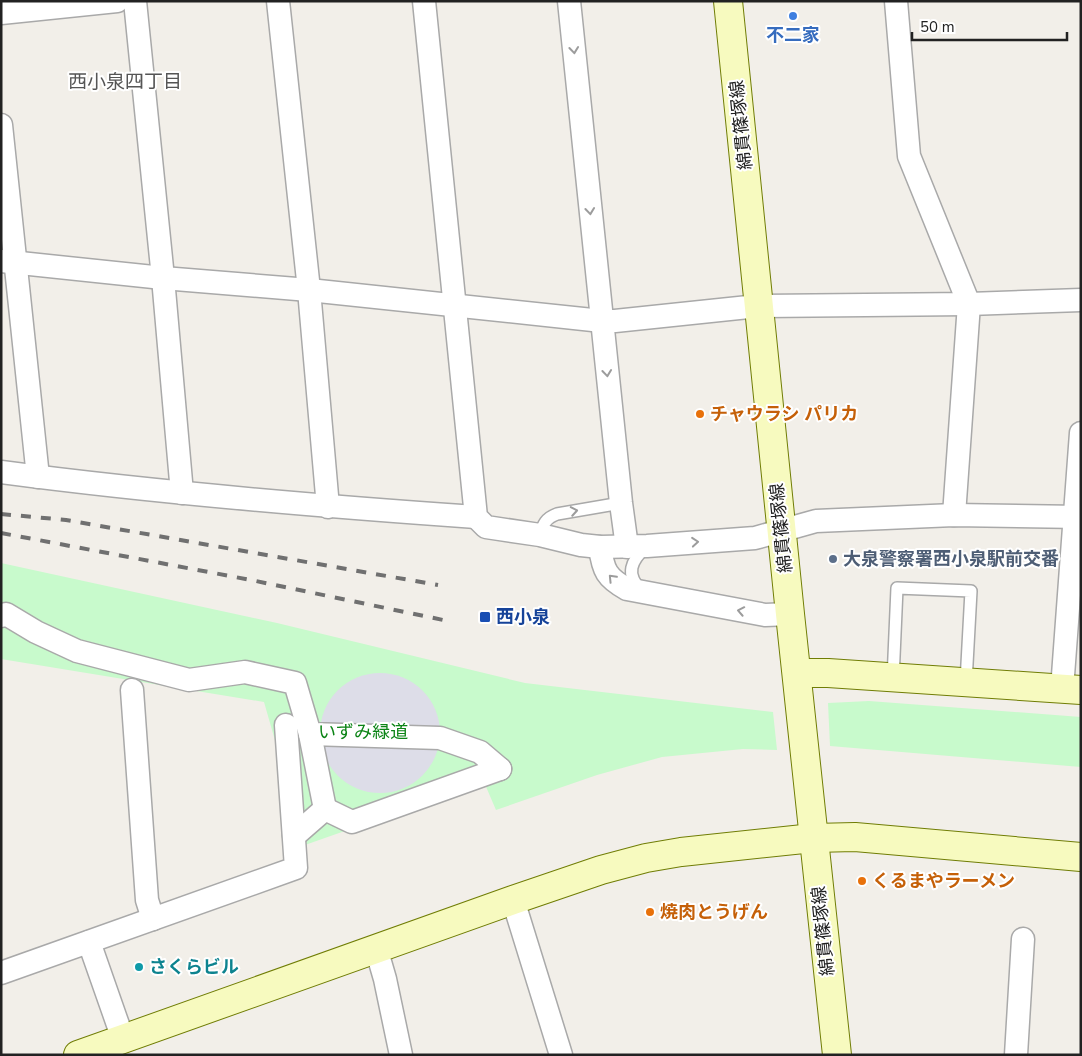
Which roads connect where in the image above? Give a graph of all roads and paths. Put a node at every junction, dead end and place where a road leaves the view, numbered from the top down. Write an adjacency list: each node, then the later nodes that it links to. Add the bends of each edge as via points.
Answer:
1 (117, 1): 8 (street)
2 (135, 1): 11 (street)
3 (278, 1): 12 (street)
4 (424, 1): 15 (street)
5 (569, 1): 17 (street, one-way to 17)
6 (728, 1): 16 (street, 綿貫篠塚線)
7 (896, 1): 14 (street, via 909,156)
8 (1, 13)
9 (1, 125): 10 (street)
10 (9, 262): 11 (street); 20 (street)
11 (163, 278): 12 (street); 21 (street)
12 (309, 290): 15 (street); 23 (street)
13 (1081, 300): 14 (street)
14 (969, 304): 16 (street); 24 (street)
15 (454, 306): 17 (street); 25 (street)
16 (758, 306): 17 (street); 27 (street, 綿貫篠塚線)
17 (602, 321): 22 (street, one-way to 22)
18 (1081, 433): 26 (street)
19 (1, 472): 20 (street)
20 (38, 477): 21 (street)
21 (182, 493): 23 (street)
22 (621, 503): 28 (lane, one-way to 22, via 548,517); 29 (street)
23 (328, 507): 25 (street)
24 (954, 516): 26 (street); 27 (street, via 816,521)
25 (476, 517): 28 (street, via 486,527)
26 (1078, 517): 37 (street)
27 (781, 531): 29 (street, one-way to 27, via 755,538); 32 (street, 綿貫篠塚線)
28 (540, 535): 30 (street)
29 (637, 547): 30 (street); 31 (lane, via 638,554 632,569 634,582)
30 (600, 548): 31 (street, one-way to 30, via 612,580)
31 (642, 591): 32 (street, one-way to 31, via 765,615)
32 (790, 614): 34 (street, 綿貫篠塚線)
33 (1, 616): 40 (street, via 6,614 77,651 189,680 245,672 295,683)
34 (796, 673): 35 (street); 43 (street, 綿貫篠塚線)
35 (893, 679): 36 (street); 36 (lane, via 897,588 971,591)
36 (966, 683): 37 (street)
37 (1071, 689)
38 (132, 690): 46 (street, via 147,900)
39 (286, 725): 42 (street)
40 (310, 734): 41 (street); 41 (street, via 440,738 480,752 500,769 352,822)
41 (325, 810): 42 (street)
42 (294, 836): 46 (street, via 296,868)
43 (813, 838): 44 (street, via 855,837); 45 (street, via 646,858); 55 (street, 綿貫篠塚線)
44 (1081, 857)
45 (513, 900): 49 (street); 54 (street)
46 (153, 919): 48 (street)
47 (1023, 938): 56 (street)
48 (89, 942): 50 (street); 51 (street)
49 (376, 948): 51 (street); 53 (street)
50 (3, 967)
51 (125, 1047): 52 (street)
52 (78, 1055)
53 (401, 1055)
54 (560, 1055)
55 (837, 1055)
56 (1016, 1055)

